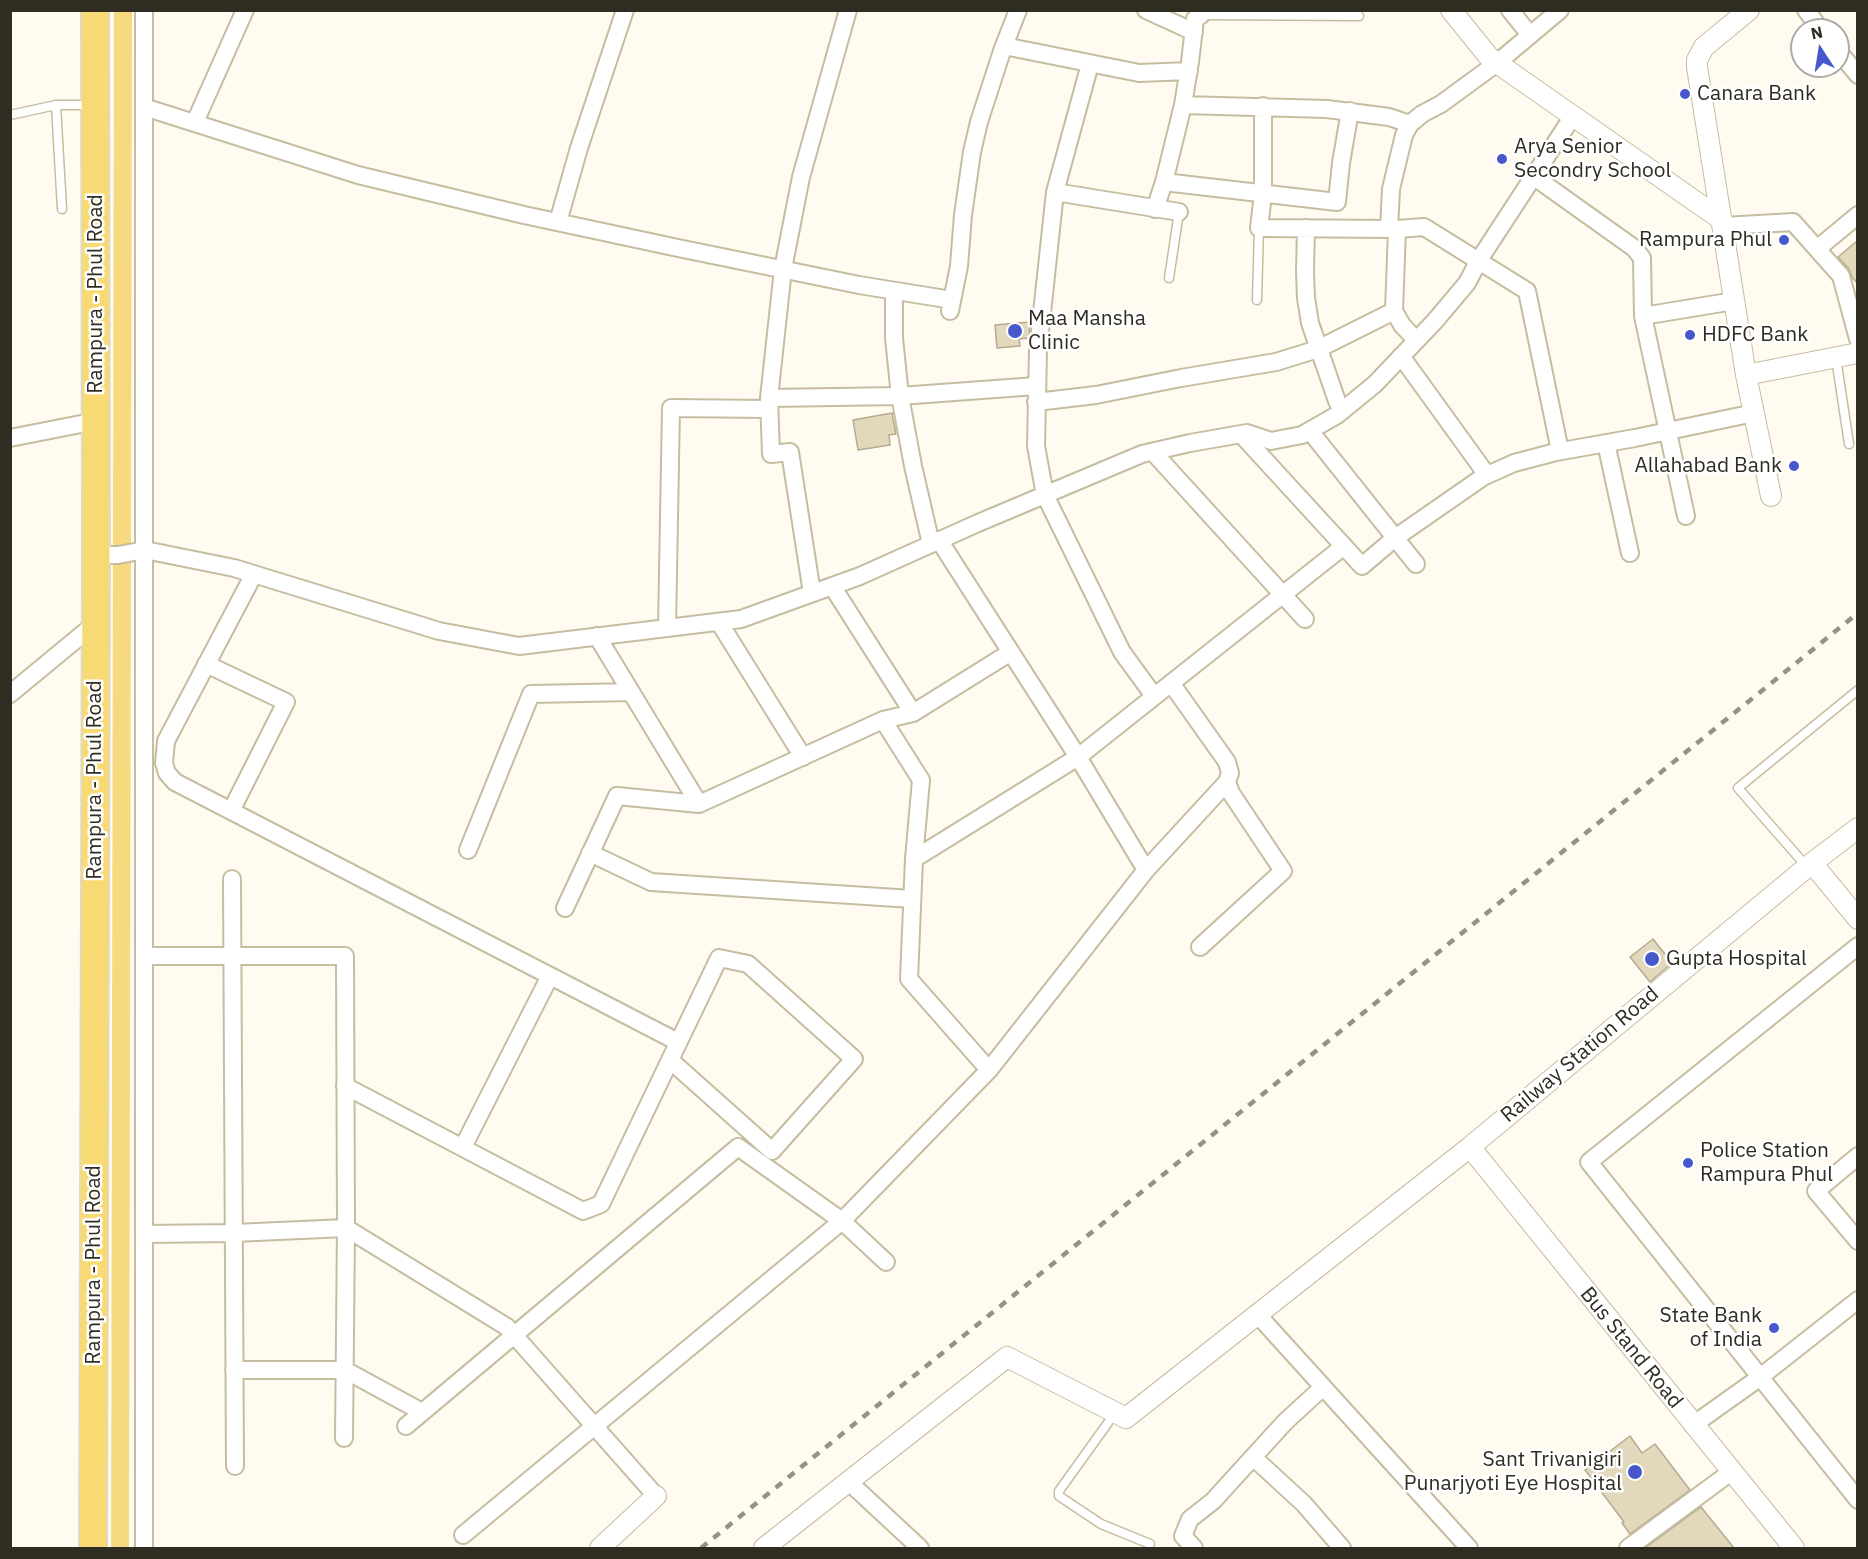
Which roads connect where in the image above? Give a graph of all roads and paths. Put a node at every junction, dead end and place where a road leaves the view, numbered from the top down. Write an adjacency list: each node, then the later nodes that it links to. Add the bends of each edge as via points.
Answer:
1 (95, 10): 21 (highway, Rampura - Phul Road)
2 (144, 10): 24 (street)
3 (245, 10): 28 (street)
4 (626, 10): 39 (street)
5 (848, 10): 45 (street, via 801,177)
6 (1018, 10): 16 (street)
7 (1146, 10): 14 (street)
8 (1451, 10): 17 (street)
9 (1510, 10): 15 (street)
10 (1560, 10): 15 (street)
11 (1749, 10): 38 (street, via 1704,47 1697,60)
12 (1200, 15): 13 (lane); 14 (street, via 1195,19)
13 (1359, 16)
14 (1194, 32): 19 (street)
15 (1530, 35): 17 (street)
16 (1004, 46): 18 (street); 48 (street, via 972,152 951,305)
17 (1497, 63): 27 (street); 29 (street)
18 (1090, 64): 19 (street, via 1139,73); 32 (street)
19 (1189, 71): 22 (street)
20 (57, 105): 21 (lane); 26 (lane); 34 (lane)
21 (95, 105): 65 (highway, Rampura - Phul Road)
22 (1183, 105): 23 (street); 31 (street)
23 (1263, 106): 25 (street); 33 (street)
24 (144, 107): 28 (street); 81 (street)
25 (1350, 111): 29 (street); 33 (street, via 1337,202)
26 (10, 115)
27 (1573, 116): 30 (street); 38 (street)
28 (195, 122): 39 (street, via 358,176)
29 (1410, 124): 42 (street, via 1391,189)
30 (1533, 176): 44 (street); 52 (street, via 1634,248 1642,258)
31 (1164, 182): 33 (street); 35 (street)
32 (1055, 192): 35 (street); 60 (street)
33 (1263, 194): 40 (street)
34 (62, 209)
35 (1155, 209): 36 (street)
36 (1179, 212): 47 (lane)
37 (1857, 215): 43 (street)
38 (1722, 220): 43 (street, via 1793,222); 50 (street)
39 (558, 222): 45 (street)
40 (1259, 228): 41 (street); 49 (lane)
41 (1306, 228): 42 (street); 55 (street, via 1306,298)
42 (1393, 229): 44 (street, via 1424,227); 51 (street)
43 (1817, 249): 46 (street)
44 (1479, 260): 54 (street, via 1467,283); 72 (street, via 1527,291)
45 (783, 269): 48 (street); 62 (street)
46 (1849, 277): 53 (street)
47 (1169, 278)
48 (894, 291): 61 (street)
49 (1257, 300)
50 (1734, 301): 52 (street); 59 (street)
51 (1394, 311): 54 (street); 55 (street)
52 (1643, 316): 67 (street)
53 (1857, 339)
54 (1416, 340): 57 (street)
55 (1318, 349): 60 (street, via 1276,362 1096,395); 63 (street)
56 (1857, 353): 58 (street)
57 (1401, 356): 63 (street); 74 (street)
58 (1835, 358): 59 (street); 71 (lane)
59 (1746, 375): 64 (street)
60 (1036, 394): 61 (street); 75 (street, via 1036,446)
61 (900, 396): 62 (street); 79 (street, via 913,466)
62 (769, 404): 87 (street, via 771,454 790,452); 92 (street, via 671,408)
63 (1342, 411): 66 (street)
64 (1754, 413): 67 (street); 76 (street)
65 (96, 421): 69 (street); 83 (highway, Rampura - Phul Road)
66 (1310, 431): 68 (street, via 1271,441); 78 (street)
67 (1667, 431): 70 (street); 77 (street)
68 (1241, 434): 73 (street); 80 (street)
69 (10, 438)
70 (1606, 443): 72 (street); 82 (street)
71 (1849, 444)
72 (1560, 451): 74 (street)
73 (1153, 452): 75 (street); 88 (street)
74 (1486, 475): 78 (street)
75 (1045, 495): 79 (street); 100 (street, via 1122,652)
76 (1771, 496)
77 (1686, 516)
78 (1395, 538): 80 (street, via 1362,566); 84 (street)
79 (935, 542): 86 (street); 94 (street)
80 (1344, 546): 88 (street)
81 (143, 551): 83 (street); 85 (street); 122 (street)
82 (1630, 552)
83 (107, 555): 91 (highway, Rampura - Phul Road)
84 (1416, 564)
85 (254, 574): 93 (street, via 439,631 519,646); 95 (street)
86 (832, 586): 87 (street); 101 (street)
87 (812, 593): 90 (street, via 741,619)
88 (1283, 595): 89 (street); 96 (street)
89 (1305, 619)
90 (718, 622): 92 (street); 103 (street)
91 (96, 623): 99 (street); 158 (highway, Rampura - Phul Road)
92 (667, 628): 93 (street)
93 (597, 636): 98 (street)
94 (1011, 652): 101 (street); 104 (street)
95 (207, 664): 107 (street, via 166,741 164,763 175,782); 107 (street, via 286,702)
96 (1171, 683): 100 (street); 105 (street, via 1227,762)
97 (1857, 690): 113 (lane, via 1738,788)
98 (631, 692): 106 (street); 110 (street, via 531,694)
99 (10, 694)
100 (1154, 696): 104 (street)
101 (913, 713): 102 (street)
102 (883, 720): 103 (street); 112 (street, via 921,780)
103 (803, 757): 106 (street)
104 (1078, 757): 112 (street); 114 (street)
105 (1227, 782): 114 (street); 120 (street, via 1283,871)
106 (699, 804): 111 (street, via 617,796)
107 (231, 811): 123 (street)
108 (1857, 815): 113 (street)
109 (1857, 828): 113 (street, Railway Station Road)
110 (468, 850)
111 (590, 853): 116 (street, via 651,882); 117 (street)
112 (914, 859): 116 (street)
113 (1809, 861): 118 (street); 129 (street, Railway Station Road)
114 (1146, 870): 126 (street)
115 (232, 879): 121 (street)
116 (912, 898): 126 (street, via 909,979)
117 (565, 908)
118 (1857, 919)
119 (1857, 946): 142 (street, via 1589,1162)
120 (1200, 947)
121 (233, 955): 122 (street); 127 (street, via 345,956); 133 (street)
122 (145, 956): 134 (street)
123 (550, 976): 124 (street); 128 (street)
124 (678, 1042): 125 (street); 125 (street, via 719,958 748,964 854,1059 772,1151)
125 (670, 1060): 128 (street, via 601,1204 583,1211)
126 (988, 1070): 131 (street)
127 (345, 1086): 128 (street); 132 (street)
128 (462, 1147)
129 (1470, 1147): 138 (street, Railway Station Road); 146 (street, Bus Stand Road)
130 (1857, 1156): 135 (street, via 1816,1191)
131 (842, 1221): 136 (street); 139 (street, via 738,1147); 148 (street)
132 (346, 1227): 133 (street); 139 (street); 141 (street)
133 (234, 1233): 134 (street); 140 (street)
134 (144, 1234): 159 (street)
135 (1857, 1241)
136 (886, 1262)
137 (1857, 1300): 142 (street)
138 (1257, 1314): 143 (street); 145 (street, Railway Station Road, via 1126,1418)
139 (513, 1335): 144 (street); 148 (street)
140 (234, 1370): 141 (street); 151 (street)
141 (345, 1370): 144 (street); 149 (street)
142 (1759, 1378): 146 (street); 155 (street)
143 (1322, 1388): 150 (street); 165 (street)
144 (422, 1412): 147 (street)
145 (1116, 1413): 153 (street, via 1008,1357); 157 (lane, via 1059,1496 1101,1524)
146 (1693, 1425): 152 (street, Bus Stand Road)
147 (406, 1426)
148 (594, 1427): 154 (street); 156 (street)
149 (344, 1438)
150 (1254, 1458): 163 (street, via 1190,1519 1183,1536); 164 (street, via 1304,1504)
151 (235, 1466)
152 (1731, 1472): 166 (street); 167 (street, Bus Stand Road)
153 (849, 1482): 161 (street); 162 (street)
154 (656, 1496): 160 (street)
155 (1857, 1500)
156 (463, 1535)
157 (1150, 1544)
158 (93, 1548)
159 (144, 1548)
160 (600, 1548)
161 (764, 1548)
162 (920, 1548)
163 (1194, 1548)
164 (1342, 1548)
165 (1469, 1548)
166 (1628, 1548)
167 (1794, 1548)

